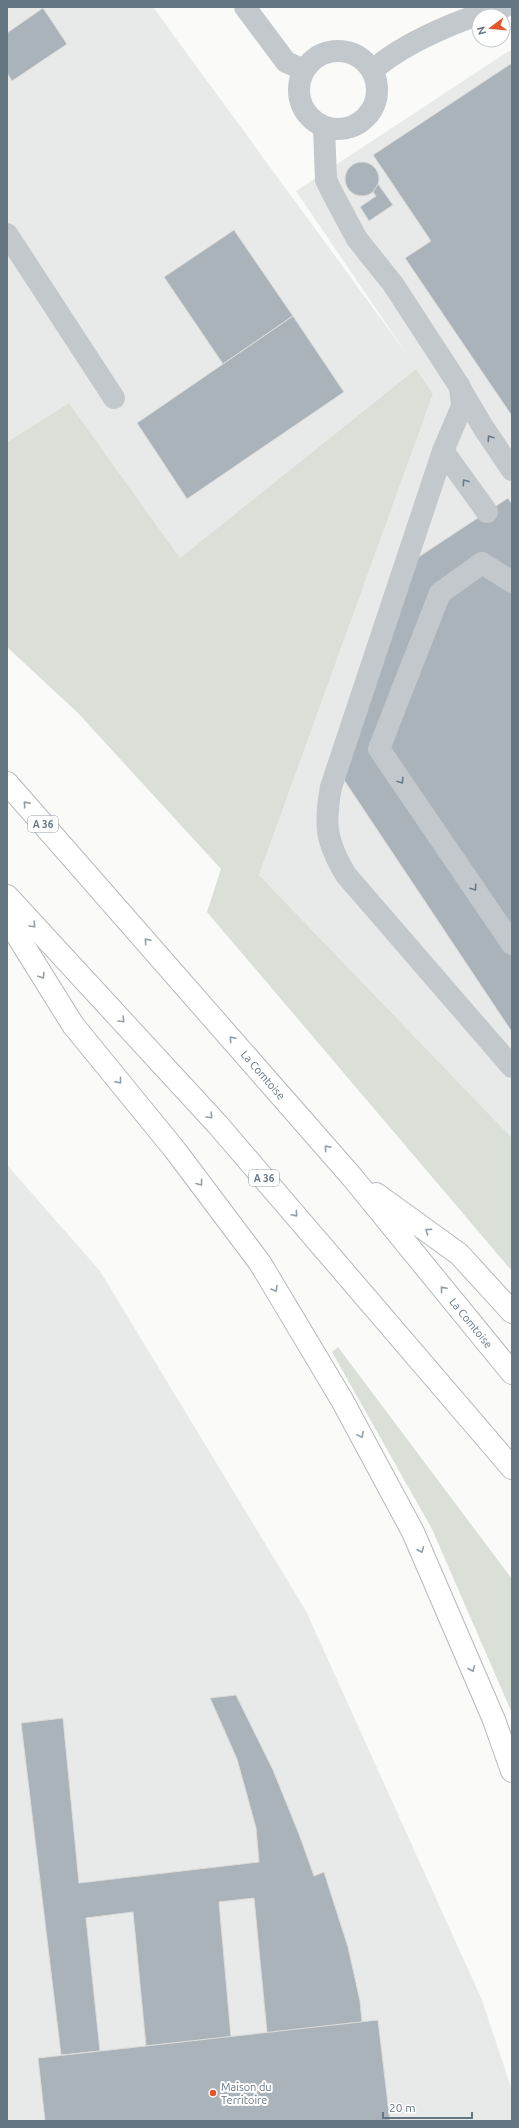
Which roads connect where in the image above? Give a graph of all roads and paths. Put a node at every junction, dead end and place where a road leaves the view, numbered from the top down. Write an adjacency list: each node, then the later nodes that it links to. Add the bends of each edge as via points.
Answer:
1 (245, 7): 3 (lane, via 286,62)
2 (504, 7): 4 (lane, via 435,32 383,61)
3 (304, 70): 4 (lane, via 313,59 325,52 338,50 352,53 364,60); 5 (lane, via 299,82 299,96 312,120)
4 (372, 71): 5 (lane, via 377,84 377,97 372,110 363,120 351,127)
5 (324, 127): 7 (lane, via 326,180 335,198 357,239 393,284)
6 (7, 234): 8 (lane)
7 (460, 387): 9 (lane, via 462,406); 10 (lane, one-way to 7)
8 (114, 398)
9 (443, 451): 11 (lane, one-way to 9); 17 (lane, via 331,788 327,809 327,833 333,854 346,875)
10 (512, 470)
11 (487, 512)
12 (512, 581): 16 (lane, one-way to 16, via 482,564 440,593 379,749)
13 (7, 783): 18 (highway, La Comtoise / A 36, one-way to 13)
14 (7, 896): 21 (highway, A 36, one-way to 21, via 218,1125)
15 (7, 919): 22 (highway, one-way to 22, via 73,1025 175,1150 260,1263 342,1400 413,1532 494,1720)
16 (512, 944)
17 (512, 1067)
18 (352, 1177): 19 (highway, one-way to 18, via 459,1254); 20 (highway, La Comtoise / A 36, one-way to 18)
19 (512, 1312)
20 (512, 1373)
21 (512, 1468)
22 (512, 1771)

